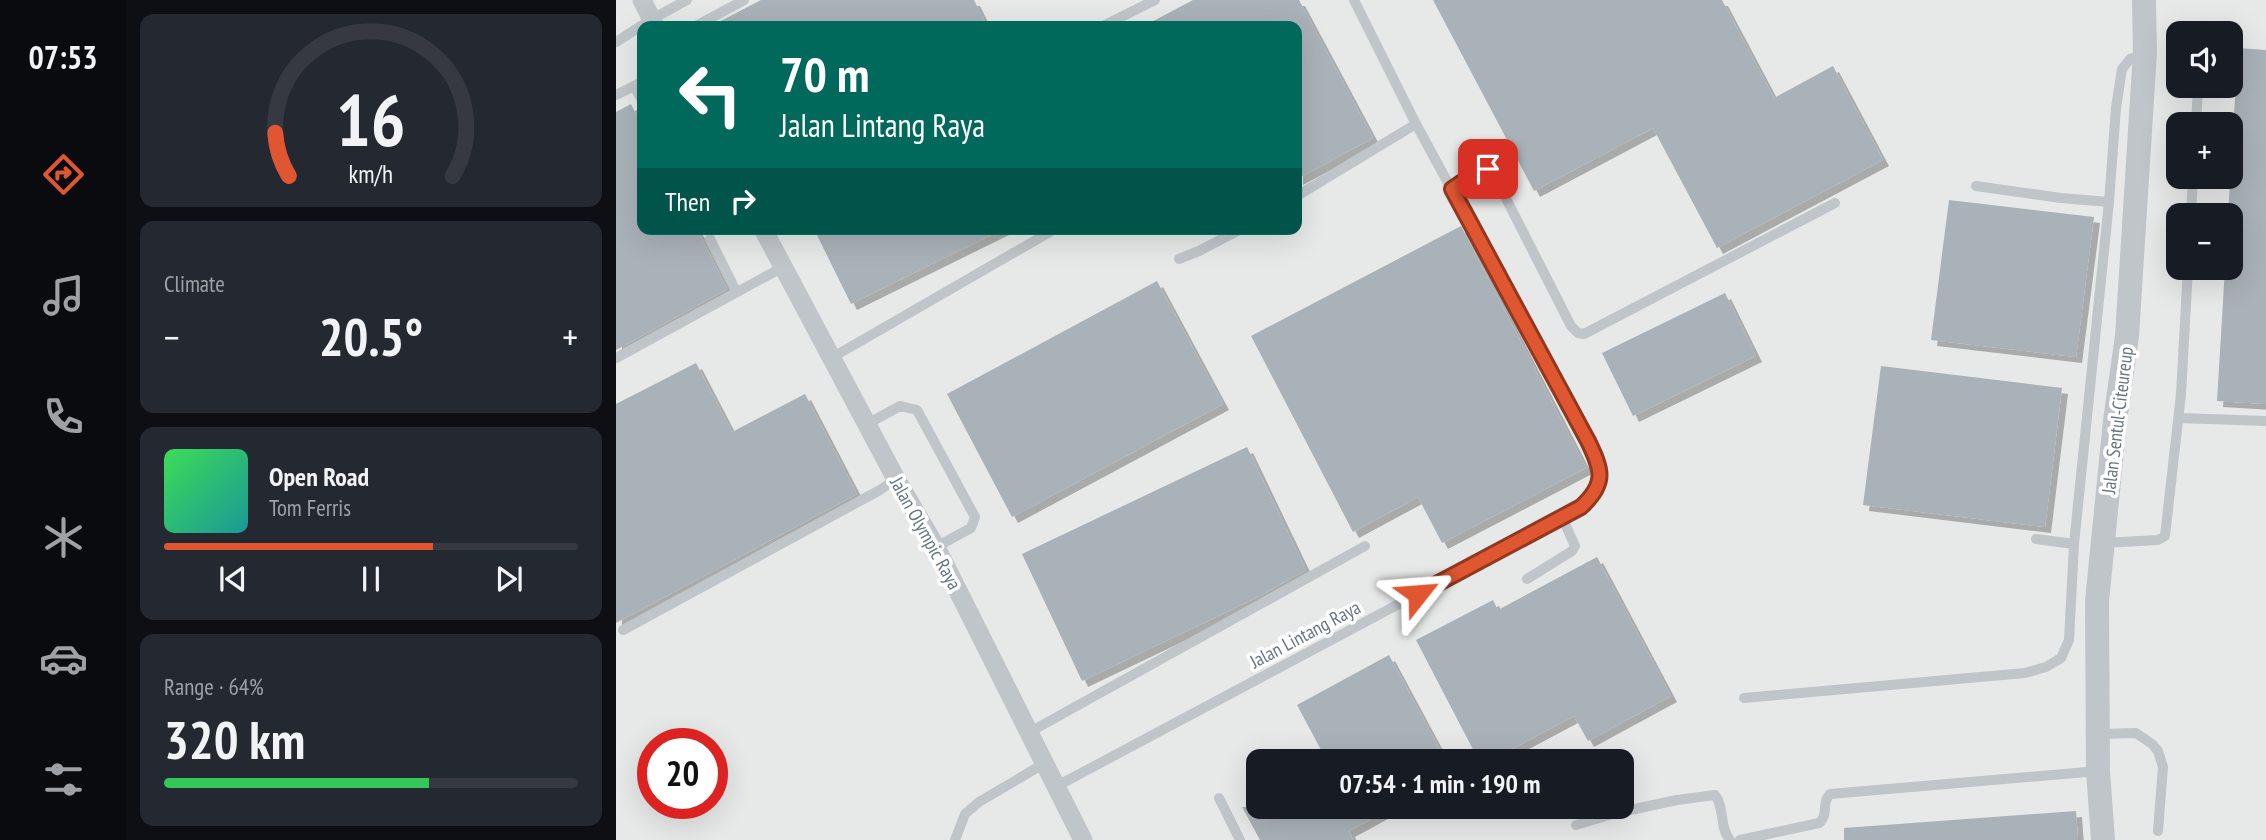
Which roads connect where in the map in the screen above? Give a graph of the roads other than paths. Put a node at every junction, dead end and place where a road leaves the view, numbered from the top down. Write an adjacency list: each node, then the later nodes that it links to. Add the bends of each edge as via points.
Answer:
1 (642, 0): 7 (street)
2 (687, 0): 8 (lane)
3 (744, 0): 9 (lane)
4 (1155, 0): 10 (lane)
5 (1354, 0): 16 (lane, Jalan Lintang Raya)
6 (2144, 0): 13 (street, Jalan Sentul-Citeureup)
7 (652, 21)
8 (656, 21)
9 (708, 21)
10 (1114, 21)
11 (637, 31): 12 (lane)
12 (616, 42)
13 (2145, 52): 20 (lane, via 2122,69); 38 (street, Jalan Sentul-Citeureup, via 2127,336)
14 (637, 84): 15 (lane)
15 (616, 95)
16 (1416, 124): 18 (lane, Jalan Lintang Raya); 19 (lane)
17 (1976, 186): 20 (lane)
18 (1452, 189): 21 (lane, via 1483,168 1493,173 1571,326 1584,334); 36 (lane, Jalan Lintang Raya, via 1597,460 1600,478 1596,492)
19 (1302, 193)
20 (2109, 202): 39 (lane)
21 (1835, 203)
22 (766, 235): 27 (street, Jalan Olympic Raya)
23 (1045, 235): 30 (lane)
24 (1230, 235): 26 (lane)
25 (710, 239): 29 (lane)
26 (1179, 259)
27 (783, 267): 29 (lane); 30 (street, Jalan Olympic Raya)
28 (2187, 280): 32 (lane)
29 (736, 291): 31 (lane)
30 (832, 357): 34 (street, Jalan Olympic Raya)
31 (616, 358)
32 (2179, 418): 33 (lane); 38 (lane, via 2165,536)
33 (2266, 421)
34 (867, 424): 35 (street, Jalan Olympic Raya); 41 (lane, via 900,406 917,410 975,517 971,528)
35 (896, 479): 41 (street, Jalan Olympic Raya); 44 (lane)
36 (1562, 517): 43 (lane, via 1575,546); 50 (lane, Jalan Lintang Raya)
37 (2036, 539): 39 (lane)
38 (2102, 543): 42 (street, Jalan Sentul-Citeureup)
39 (2074, 544): 42 (lane)
40 (1364, 546): 46 (lane)
41 (936, 547): 46 (street, Jalan Olympic Raya)
42 (2085, 572): 45 (lane, via 2066,650 2046,667 2025,673); 47 (street, Jalan Sentul-Citeureup, via 2097,601)
43 (1527, 579)
44 (623, 630)
45 (1744, 698)
46 (1028, 733): 48 (street, Jalan Olympic Raya)
47 (2097, 734): 49 (street, Jalan Sentul-Citeureup); 53 (lane, via 2136,733 2158,751 2164,767)
48 (1045, 763): 50 (street, Jalan Olympic Raya); 54 (lane, via 979,802 965,814)
49 (2098, 771): 58 (lane, via 1830,794 1819,823); 59 (street, Jalan Sentul-Citeureup)
50 (1057, 786): 55 (street, Jalan Olympic Raya)
51 (1219, 798): 56 (lane)
52 (1576, 825): 57 (lane, via 1714,795)
53 (2158, 831)
54 (955, 840)
55 (1083, 840)
56 (1240, 840)
57 (1730, 840)
58 (1740, 840)
59 (2103, 840)

